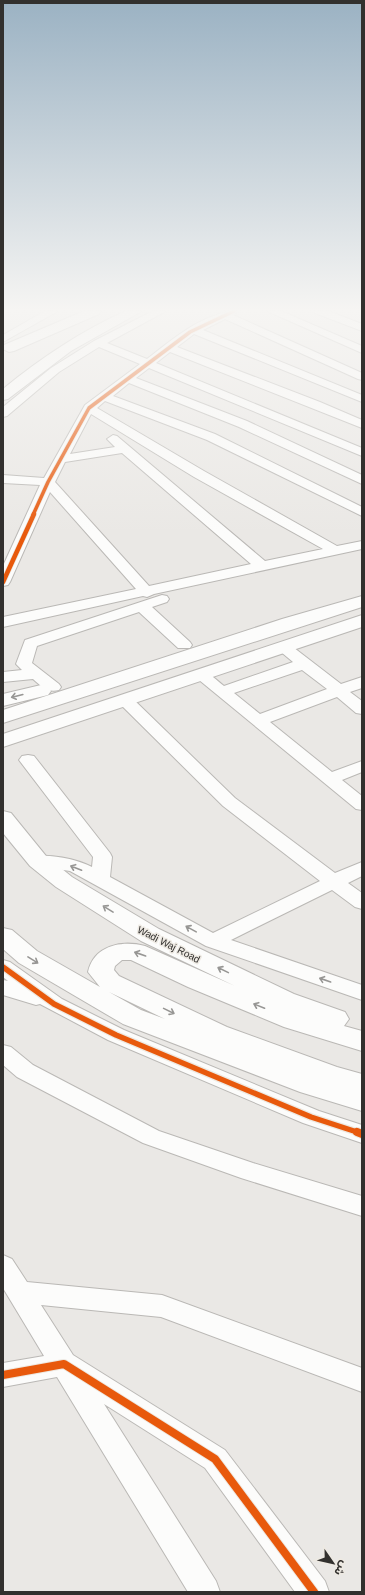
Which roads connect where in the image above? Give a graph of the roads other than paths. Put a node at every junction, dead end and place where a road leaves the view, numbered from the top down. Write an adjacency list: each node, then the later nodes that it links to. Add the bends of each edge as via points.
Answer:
1 (15, 385): 8 (main road)
2 (36, 385): 12 (street)
3 (120, 385): 9 (street)
4 (144, 385): 19 (street, via 243,424)
5 (203, 385): 16 (street)
6 (268, 385): 13 (street)
7 (329, 385): 10 (street)
8 (3, 396)
9 (105, 397): 11 (street); 21 (street, via 211,437)
10 (362, 399)
11 (89, 408): 17 (street); 23 (street, via 199,474)
12 (3, 413)
13 (362, 424)
14 (113, 439): 15 (street)
15 (125, 450): 17 (street); 24 (street)
16 (362, 452)
17 (61, 459): 20 (street)
18 (3, 479): 20 (street)
19 (362, 480)
20 (48, 482): 25 (street); 26 (street)
21 (362, 512)
22 (362, 545): 23 (street)
23 (336, 551): 24 (street)
24 (258, 568): 26 (street)
25 (3, 582)
26 (144, 599): 30 (street); 31 (street); 34 (street, via 30,644 24,664)
27 (362, 601): 28 (main road)
28 (311, 616): 31 (main road, via 268,621); 44 (main road)
29 (357, 620): 32 (main road); 46 (main road)
30 (3, 622)
31 (184, 645): 38 (main road)
32 (283, 647): 33 (street); 35 (main road)
33 (304, 664): 39 (street); 40 (street)
34 (36, 674): 36 (street); 38 (street)
35 (201, 675): 40 (street); 42 (main road)
36 (3, 677)
37 (362, 682): 39 (street)
38 (53, 687): 41 (main road, one-way to 41)
39 (339, 691): 43 (street); 45 (street)
40 (222, 692): 45 (street)
41 (3, 700)
42 (126, 701): 47 (main road); 56 (street, via 229,802)
43 (362, 709)
44 (3, 717)
45 (257, 721): 50 (street)
46 (3, 730)
47 (3, 741)
48 (28, 760): 55 (street, via 103,857)
49 (362, 766): 50 (street)
50 (329, 779): 51 (street)
51 (362, 805)
52 (3, 818): 53 (main road, Wadi Waj Road)
53 (38, 861): 55 (street, one-way to 53, via 75,866); 64 (main road, Wadi Waj Road, one-way to 53, via 285,1000 150,936 64,882)
54 (362, 868): 56 (street)
55 (100, 879): 59 (street, one-way to 55)
56 (334, 882): 57 (street); 59 (street)
57 (362, 903)
58 (3, 936): 68 (main road, one-way to 68, via 28,957 132,1017 310,1085)
59 (214, 941): 62 (street, one-way to 59)
60 (3, 967): 63 (street)
61 (3, 987): 63 (street)
62 (362, 992)
63 (54, 1004): 69 (street, via 116,1035 311,1117)
64 (362, 1028)
65 (362, 1041): 67 (main road, one-way to 67, via 293,1020 197,982 136,952 114,954 101,966 101,972 110,982 218,1034)
66 (3, 1053): 70 (street, via 25,1071 151,1137)
67 (362, 1084)
68 (362, 1101)
69 (362, 1134)
70 (362, 1206)
71 (3, 1266): 72 (street)
72 (19, 1292): 73 (street); 75 (street, via 162,1306)
73 (64, 1364): 74 (street); 76 (street); 77 (street, via 215,1459)
74 (3, 1375)
75 (362, 1380)
76 (205, 1592)
77 (314, 1592)

